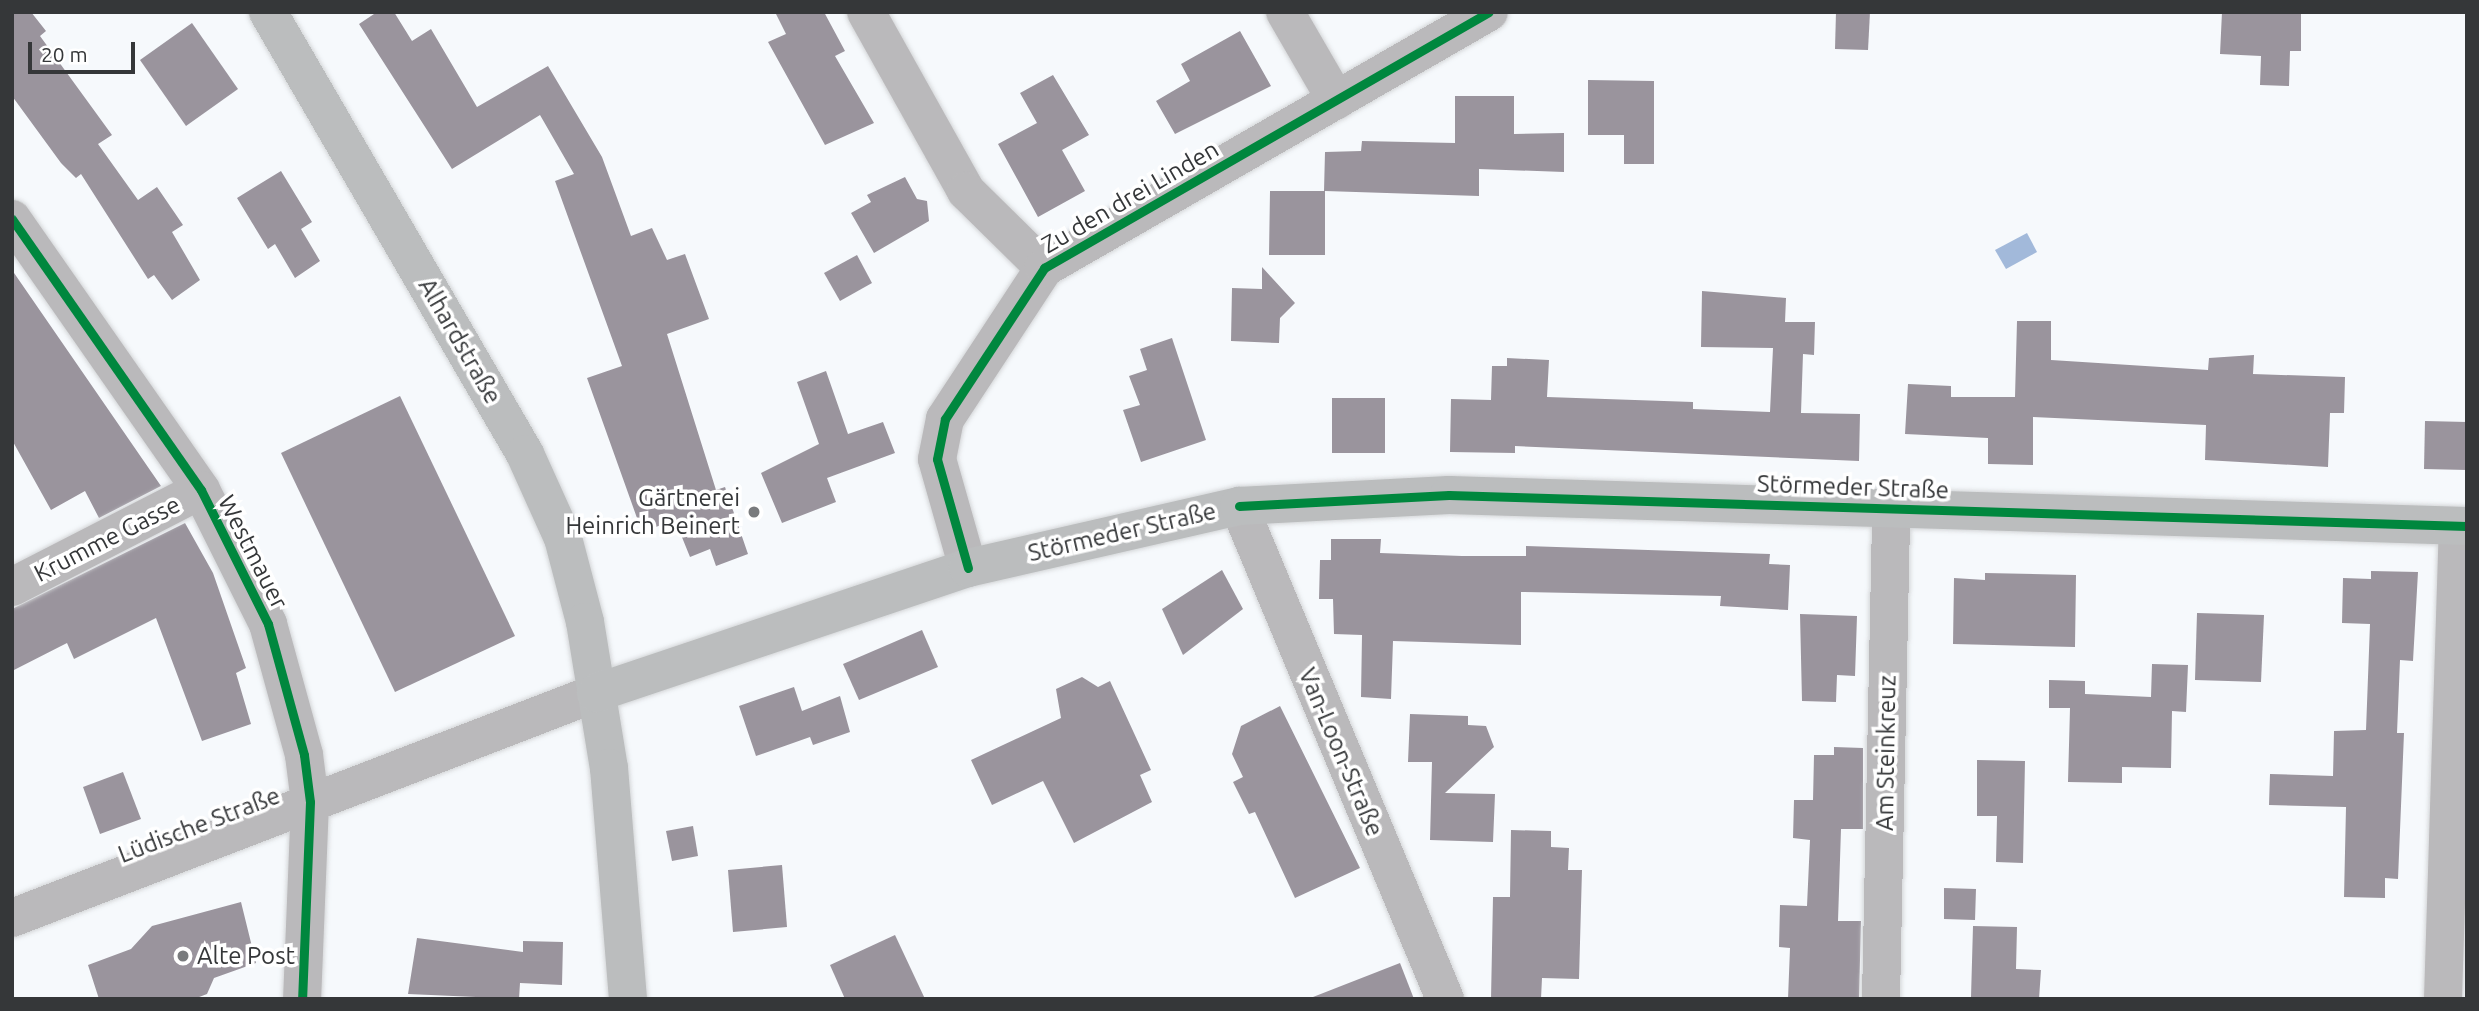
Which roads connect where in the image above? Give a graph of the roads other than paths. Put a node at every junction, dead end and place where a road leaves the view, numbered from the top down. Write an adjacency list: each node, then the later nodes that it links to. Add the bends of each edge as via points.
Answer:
1 (268, 12): 14 (main road, Alhardstraße, via 525,454 563,538)
2 (866, 12): 7 (street, Zu den drei Linden, via 966,191)
3 (1285, 12): 5 (street)
4 (1489, 12): 5 (street, Zu den drei Linden)
5 (1336, 100): 7 (street, Zu den drei Linden)
6 (12, 219): 8 (street, Westmauer)
7 (1044, 268): 12 (street, Zu den drei Linden, via 945,419 937,459)
8 (201, 490): 13 (street, Krumme Gasse); 16 (street, Westmauer, via 268,624 304,754)
9 (1239, 506): 10 (main road, Störmeder Straße, via 1449,495); 12 (main road, Störmeder Straße); 20 (street, Van-Loon-Straße)
10 (1891, 506): 11 (main road, Störmeder Straße); 21 (street, Am Steinkreuz)
11 (2462, 526): 15 (street)
12 (968, 568): 14 (main road, Störmeder Straße)
13 (12, 587)
14 (596, 693): 16 (street, Lüdische Straße); 19 (main road, Alhardstraße, via 618,842)
15 (2461, 781): 22 (street)
16 (310, 802): 17 (street, Lüdische Straße); 18 (street, Westmauer)
17 (12, 918)
18 (302, 999)
19 (628, 999)
20 (1445, 999)
21 (1881, 999)
22 (2443, 999)

